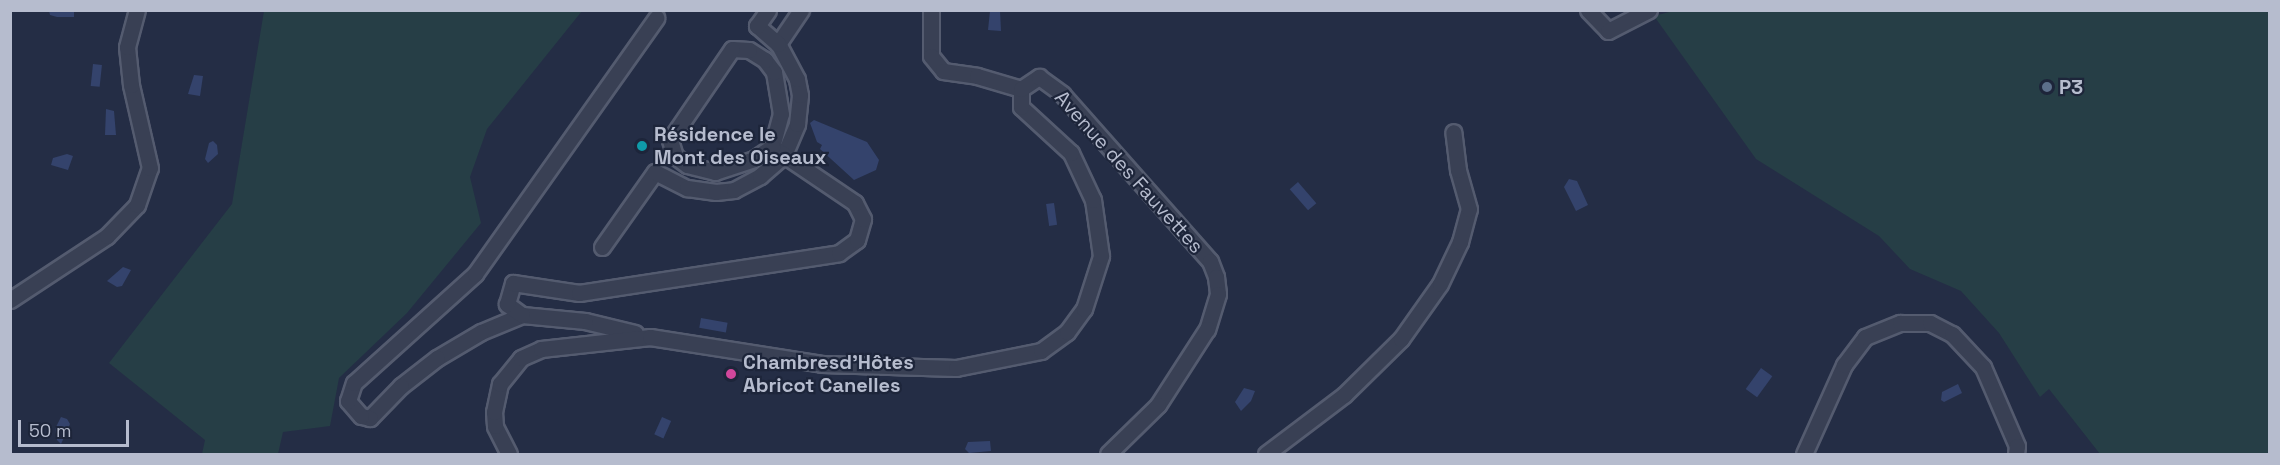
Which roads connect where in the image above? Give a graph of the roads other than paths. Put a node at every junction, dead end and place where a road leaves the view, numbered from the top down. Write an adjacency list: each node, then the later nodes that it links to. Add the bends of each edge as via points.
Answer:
1 (137, 10): 13 (street, via 127,47 131,85 150,168 137,205 107,236)
2 (768, 10): 8 (street, via 757,27)
3 (801, 10): 8 (street)
4 (931, 10): 9 (street, via 931,56 943,71)
5 (1587, 10): 6 (street, via 1608,31)
6 (1649, 10)
7 (656, 18): 14 (street, via 475,274 354,383 348,401 361,416 370,418 436,358 481,332)
8 (778, 44): 11 (street, via 797,80 800,95 797,124)
9 (1021, 89): 15 (street, Avenue des Fauvettes, via 1022,106 1071,153 1093,200 1101,256 1084,309 1068,332 1041,351 956,368 822,364); 17 (street, Avenue des Fauvettes, via 1039,77 1062,94 1210,261 1216,278 1218,294 1207,329 1158,405)
10 (1453, 132): 18 (street, via 1469,209 1460,242 1440,284 1401,339 1352,387)
11 (778, 151): 11 (street, via 782,114 774,72 765,60 749,50 732,49 670,140 675,156 687,165 715,172); 12 (street, via 760,176 728,191 687,188 655,172); 14 (street, via 855,202 863,219 856,240 839,253 579,293 513,283 507,304)
12 (602, 247)
13 (10, 300)
14 (522, 315): 15 (street, via 585,321)
15 (650, 337): 16 (street, Avenue des Fauvettes, via 541,349 522,358 500,384 494,411 499,439)
16 (509, 454)
17 (1108, 454)
18 (1266, 454)
19 (1804, 454): 20 (street, via 1844,364 1865,337 1900,323 1930,323 1952,334 1983,367 2017,446)
20 (2016, 454)

